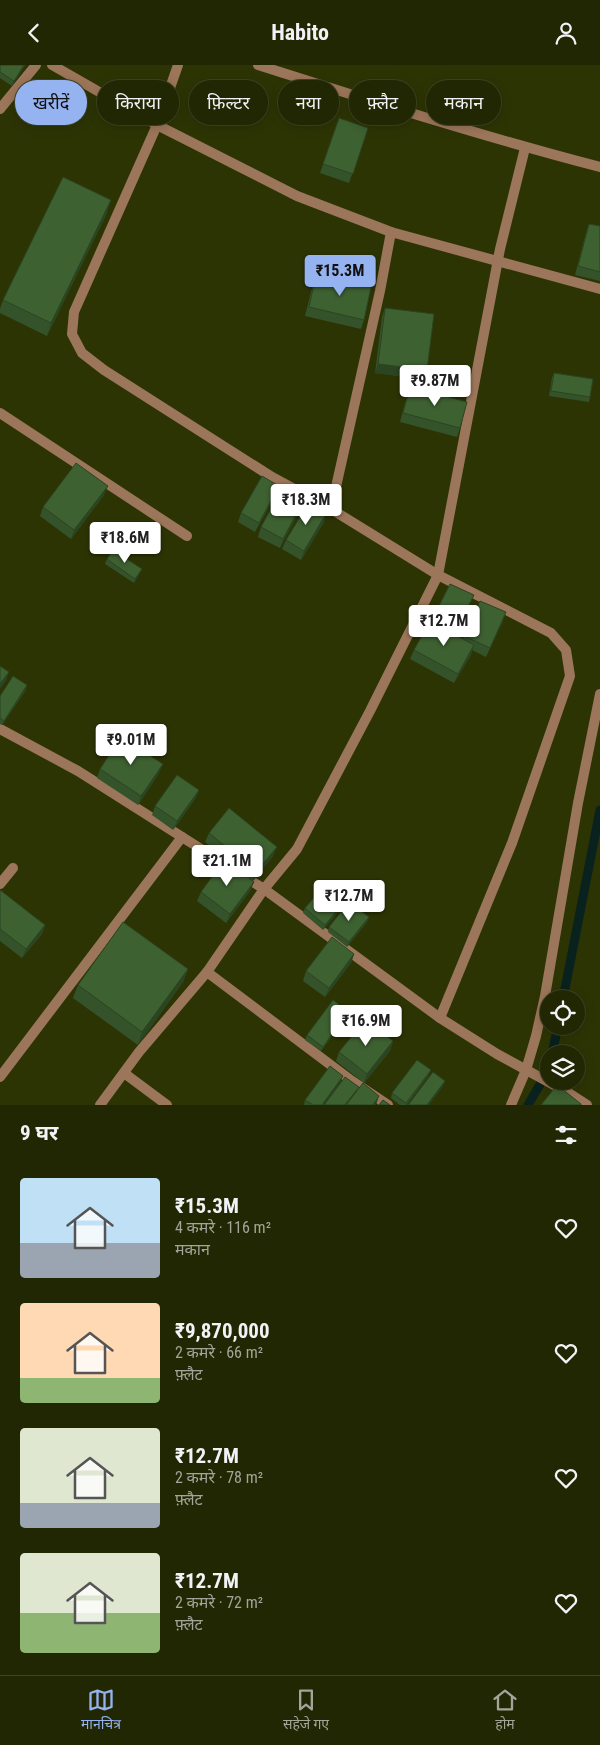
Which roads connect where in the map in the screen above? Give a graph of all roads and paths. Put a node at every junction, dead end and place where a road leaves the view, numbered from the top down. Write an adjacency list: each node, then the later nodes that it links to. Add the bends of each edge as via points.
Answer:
1 (36, 65): 7 (street)
2 (52, 65): 6 (street)
3 (178, 65): 5 (street)
4 (258, 65): 9 (street)
5 (173, 80)
6 (97, 91)
7 (0, 109)
8 (157, 125): 11 (street, via 296,196); 15 (street, via 74,312 72,334 82,353 104,370 272,477)
9 (526, 148): 10 (street); 12 (street)
10 (600, 167)
11 (391, 232): 12 (street); 15 (street)
12 (498, 262): 13 (street); 17 (street)
13 (600, 289)
14 (0, 413): 16 (street)
15 (330, 509): 17 (street)
16 (187, 536)
17 (438, 575): 23 (street, via 297,849); 25 (street, via 551,633 566,650 570,676 512,843)
18 (600, 694): 26 (street)
19 (0, 729): 20 (street, via 78,771)
20 (182, 837): 23 (street); 28 (street)
21 (13, 868): 22 (street)
22 (0, 884)
23 (264, 889): 24 (street); 25 (street)
24 (207, 973): 27 (street); 31 (street)
25 (440, 1018): 26 (street)
26 (529, 1071): 32 (street); 33 (street)
27 (124, 1073): 29 (street); 30 (street)
28 (0, 1077)
29 (100, 1105)
30 (167, 1105)
31 (388, 1105)
32 (511, 1105)
33 (587, 1105)

